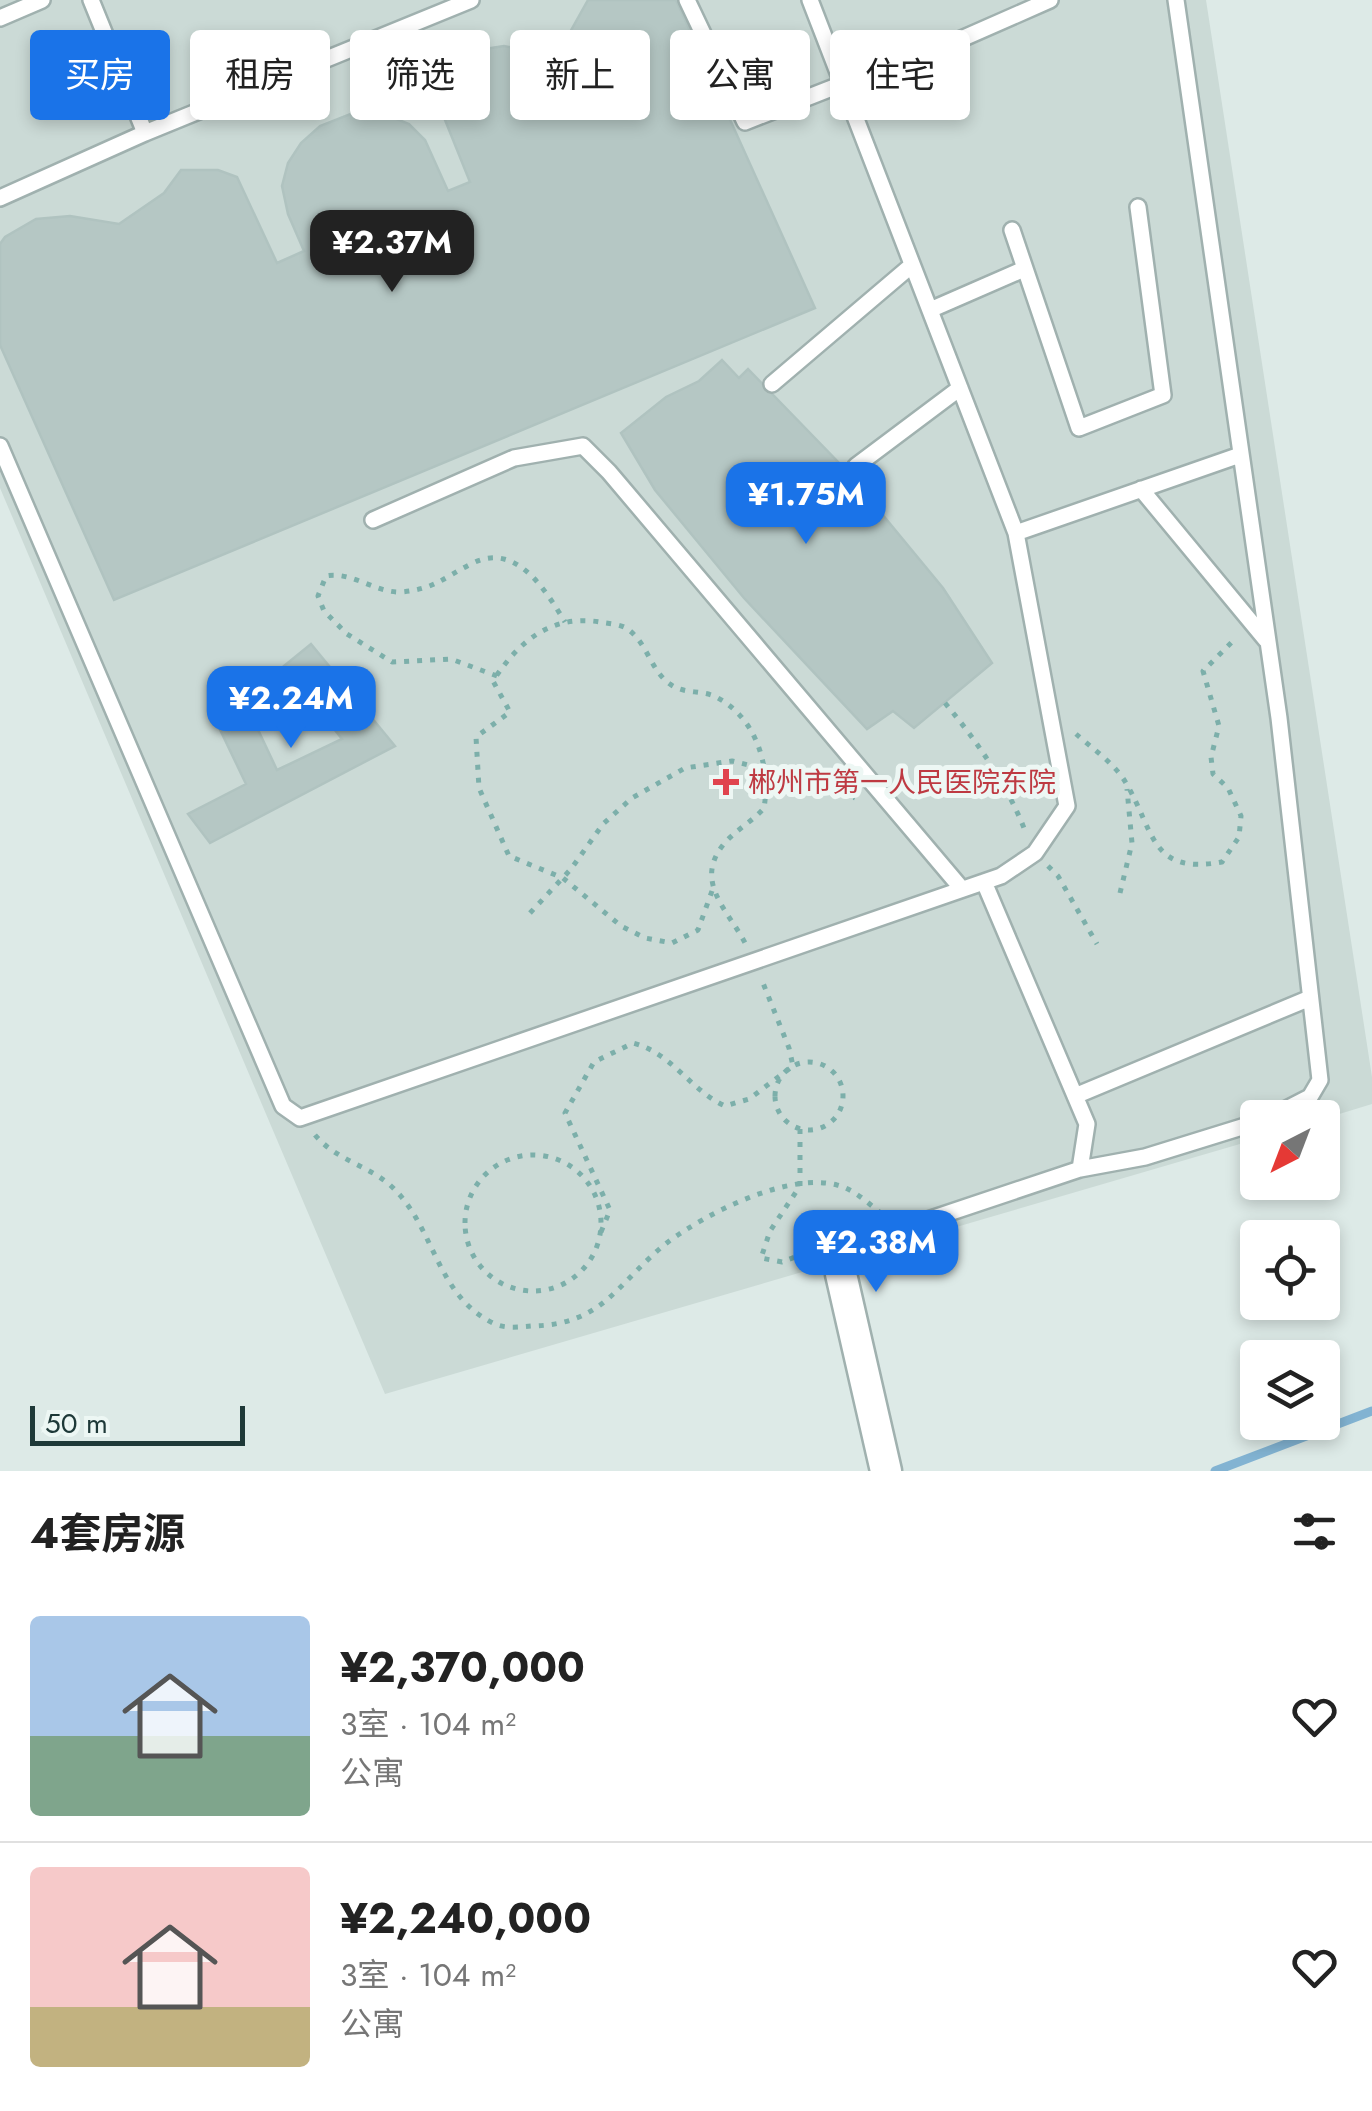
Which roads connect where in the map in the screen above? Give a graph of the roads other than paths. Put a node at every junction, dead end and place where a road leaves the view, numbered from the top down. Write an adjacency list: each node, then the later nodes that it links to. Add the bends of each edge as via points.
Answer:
1 (42, 0): 9 (lane)
2 (91, 0): 14 (lane)
3 (471, 0): 8 (lane)
4 (688, 0): 12 (lane, via 745,122)
5 (810, 0): 11 (lane)
6 (1050, 0): 10 (lane)
7 (1176, 0): 24 (lane)
8 (432, 8): 14 (lane)
9 (0, 18)
10 (970, 35)
11 (830, 52)
12 (830, 89)
13 (856, 120): 18 (lane)
14 (145, 133): 15 (lane)
15 (0, 198)
16 (1138, 207): 19 (lane, via 1163,395 1079,428)
17 (1012, 230): 19 (lane)
18 (912, 265): 20 (lane); 21 (lane)
19 (1024, 268): 20 (lane)
20 (930, 310): 22 (lane)
21 (772, 384)
22 (960, 388): 25 (lane); 28 (lane)
23 (0, 446): 31 (lane, via 282,1106 300,1118)
24 (1240, 455): 26 (lane); 29 (lane)
25 (856, 466)
26 (1141, 489): 28 (lane); 29 (lane)
27 (373, 520): 31 (lane, via 514,458 583,446)
28 (1016, 533): 30 (lane, via 1067,806 1034,854)
29 (1268, 641): 32 (lane)
30 (984, 882): 31 (lane); 33 (lane)
31 (962, 889)
32 (1310, 998): 33 (lane); 34 (lane, via 1320,1080)
33 (1075, 1096): 36 (lane, via 1087,1124)
34 (1304, 1100)
35 (1240, 1128): 36 (lane)
36 (1080, 1169): 37 (lane, via 850,1246)
37 (843, 1268): 38 (street)
38 (886, 1471)

